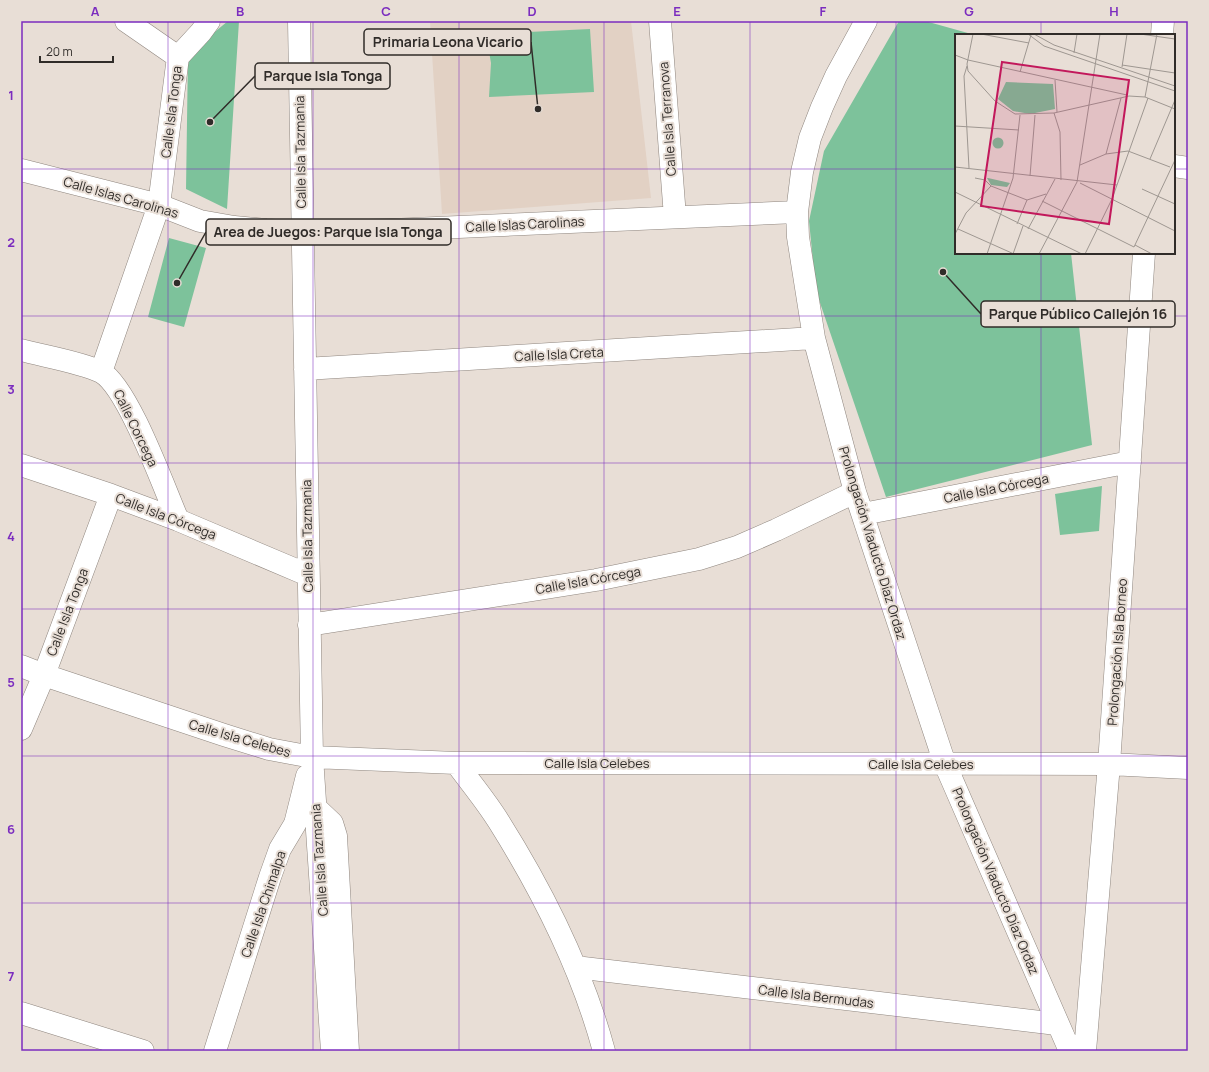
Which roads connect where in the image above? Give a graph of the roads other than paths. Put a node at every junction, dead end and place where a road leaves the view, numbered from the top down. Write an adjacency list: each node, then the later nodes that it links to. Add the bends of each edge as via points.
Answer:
1 (126, 21): 8 (street, Calle Isla Tonga)
2 (209, 21): 8 (street)
3 (299, 21): 15 (street, Calle Isla Tazmania)
4 (660, 21): 14 (street, Calle Isla Terranova)
5 (866, 21): 13 (street, Prolongación Viaducto Díaz Ordaz, via 836,76 812,132 802,172)
6 (1163, 21): 7 (street)
7 (1162, 34)
8 (178, 57): 12 (street, Calle Isla Tonga)
9 (1175, 166): 10 (street)
10 (1188, 168)
11 (21, 170): 12 (street, Calle Islas Carolinas)
12 (158, 205): 15 (street, Calle Islas Carolinas, via 200,221 234,227); 20 (street, Calle Isla Tonga)
13 (797, 212): 14 (street, Calle Islas Carolinas); 17 (street, Prolongación Viaducto Díaz Ordaz, via 801,262)
14 (675, 217): 15 (street, Calle Islas Carolinas)
15 (301, 232): 19 (street, Calle Isla Tazmania)
16 (1144, 254): 21 (street, Prolongación Isla Borneo)
17 (814, 338): 19 (street, Calle Isla Creta); 23 (street, Prolongación Viaducto Díaz Ordaz)
18 (21, 350): 20 (street, Calle Corcega)
19 (305, 369): 27 (street, Calle Isla Tazmania)
20 (101, 372): 26 (street, Calle Corcega, via 115,384 129,407)
21 (1130, 462): 25 (street, Calle Isla Córcega); 35 (street, Prolongación Isla Borneo)
22 (21, 465): 24 (street, Calle Isla Córcega)
23 (856, 492): 25 (street, Prolongación Viaducto Díaz Ordaz); 28 (street, Calle Isla Córcega, via 737,547 699,559 596,580)
24 (112, 495): 26 (street, Calle Isla Córcega); 30 (street, Calle Isla Tonga)
25 (863, 514): 34 (street, Prolongación Viaducto Díaz Ordaz)
26 (178, 520): 27 (street, Calle Isla Córcega)
27 (308, 575): 28 (street, Calle Isla Tazmania)
28 (309, 625): 32 (street, Calle Isla Tazmania)
29 (21, 666): 30 (street, Calle Isla Celebes)
30 (44, 675): 31 (street, Calle Isla Tonga); 32 (street, Calle Isla Celebes, via 269,749)
31 (21, 729)
32 (312, 757): 33 (street, Calle Isla Celebes); 37 (street, Calle Isla Tazmania); 42 (street, Calle Isla Chimalpa, via 295,824 280,849 270,877)
33 (456, 762): 34 (street, Calle Isla Celebes); 38 (street, via 499,821 546,904)
34 (945, 764): 35 (street, Calle Isla Celebes); 40 (street, Prolongación Viaducto Díaz Ordaz)
35 (1109, 764): 36 (street, Calle Isla Celebes); 47 (street, Prolongación Isla Borneo)
36 (1188, 768)
37 (315, 807): 43 (street, Calle Isla Tazmania); 44 (street, via 332,824 336,836)
38 (575, 967): 40 (street, Calle Isla Bermudas); 45 (street)
39 (21, 1013): 41 (street)
40 (1057, 1024): 46 (street, Prolongación Viaducto Díaz Ordaz)
41 (143, 1051)
42 (215, 1051)
43 (332, 1051)
44 (348, 1051)
45 (604, 1051)
46 (1070, 1051)
47 (1085, 1051)

